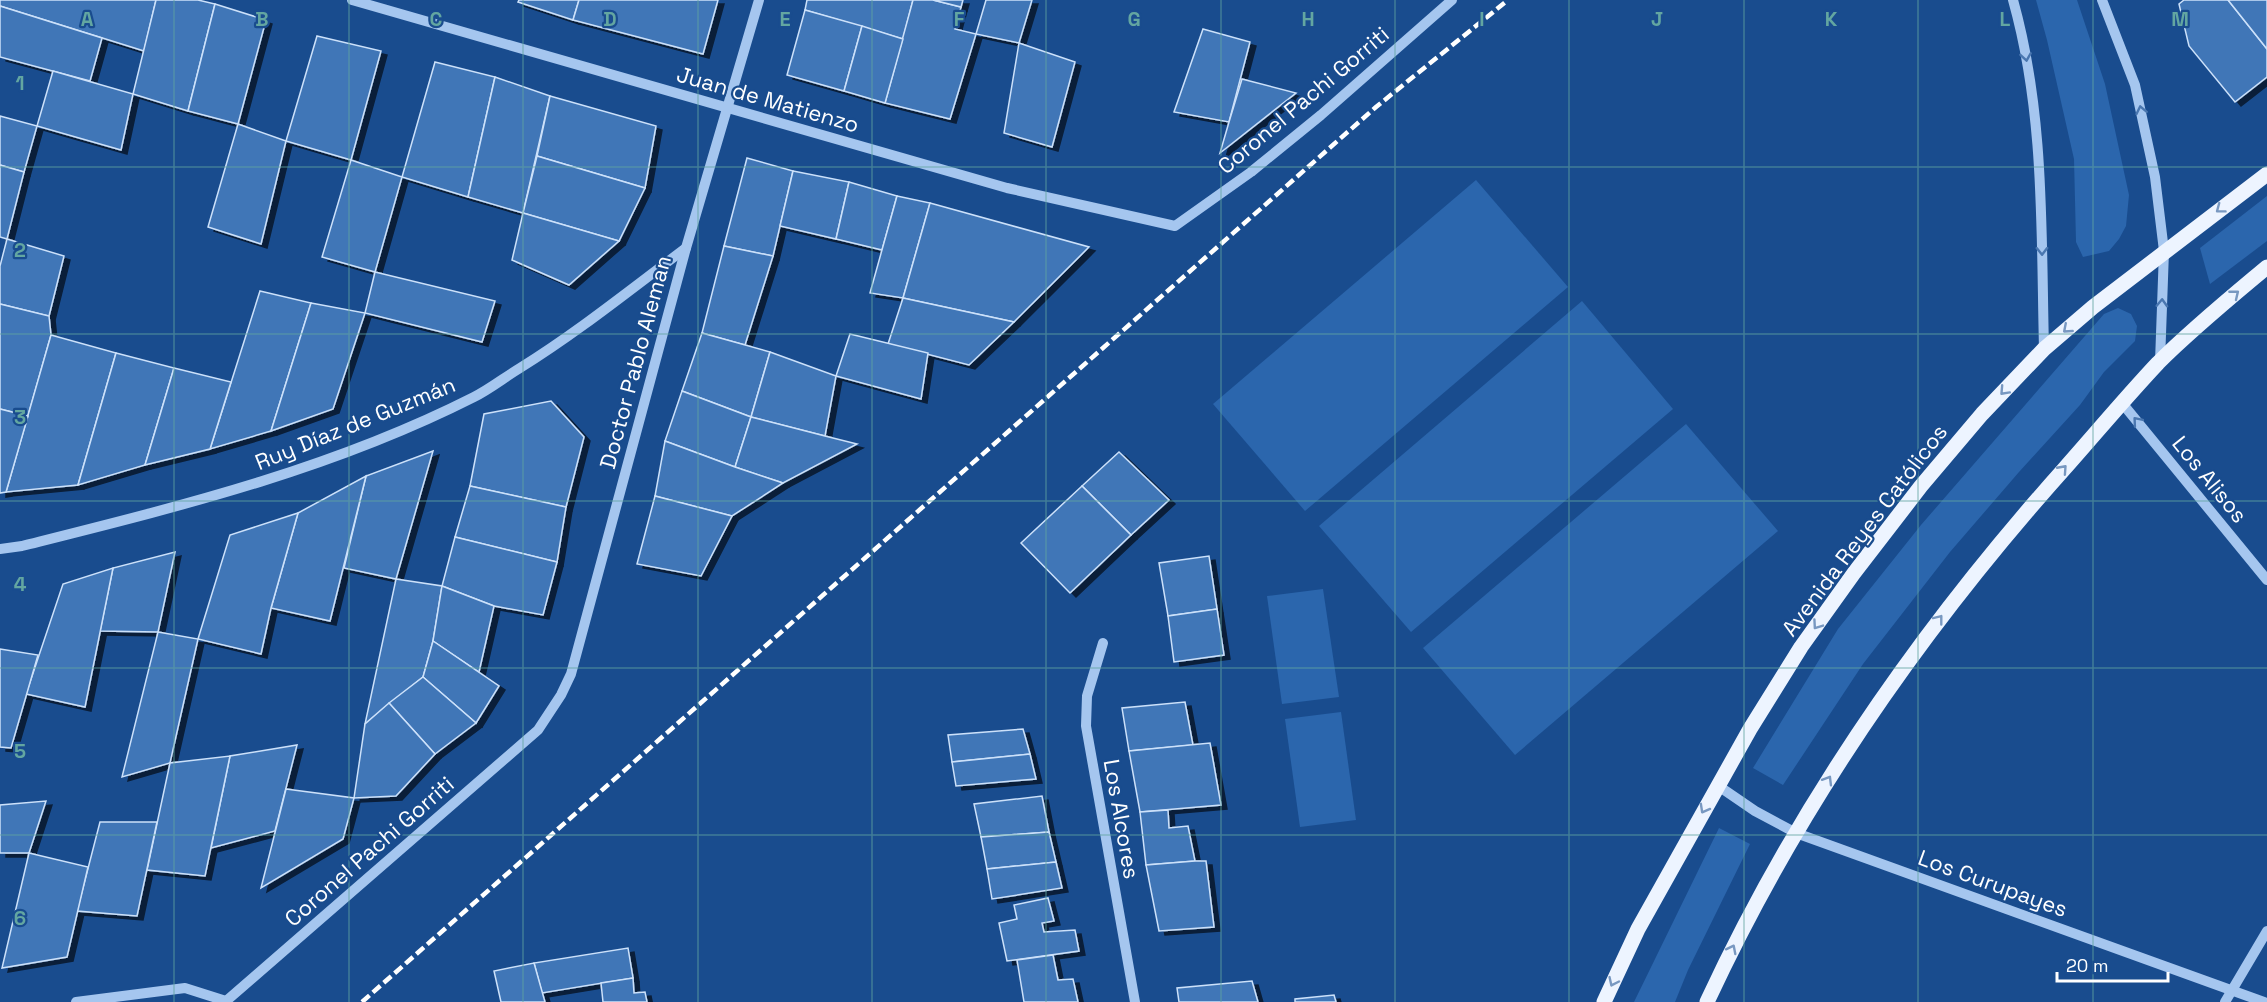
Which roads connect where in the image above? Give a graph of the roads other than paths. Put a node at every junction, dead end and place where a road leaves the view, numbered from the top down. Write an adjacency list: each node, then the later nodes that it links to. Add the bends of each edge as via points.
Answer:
1 (352, 0): 6 (street, Juan de Matienzo)
2 (759, 0): 6 (street, Doctor Pablo Aleman)
3 (1452, 0): 8 (street, Coronel Pachi Gorriti, via 1304,129)
4 (2013, 0): 12 (street, one-way to 12, via 2023,36 2040,156)
5 (2103, 0): 10 (street, one-way to 5, via 2155,177 2135,85)
6 (728, 107): 8 (street, Juan de Matienzo, via 1007,188); 9 (street, Doctor Pablo Aleman)
7 (2267, 174): 10 (main road, Avenida Reyes Católicos, one-way to 10)
8 (1175, 226)
9 (686, 248): 15 (street, Ruy Díaz de Guzmán, via 558,344 476,396 422,421 269,481); 18 (street, Doctor Pablo Aleman, via 571,674)
10 (2164, 251): 12 (main road, Avenida Reyes Católicos, one-way to 12); 13 (street, one-way to 10)
11 (2267, 267): 13 (main road, one-way to 11)
12 (2044, 349): 19 (main road, Avenida Reyes Católicos, one-way to 19, via 1982,414 1854,573 1801,647)
13 (2160, 362): 14 (main road)
14 (2122, 403): 16 (street, Los Alisos, one-way to 14); 20 (main road, one-way to 14, via 1843,754 1920,643)
15 (0, 549)
16 (2267, 580)
17 (1103, 643): 25 (street, Los Alcores, via 1087,696 1086,726)
18 (538, 730): 24 (street, Coronel Pachi Gorriti)
19 (1717, 785): 20 (street, Los Curupayes); 26 (main road, Avenida Reyes Católicos, one-way to 26, via 1638,929)
20 (1796, 833): 22 (street, Los Curupayes); 27 (main road, one-way to 20, via 1757,900)
21 (2267, 931): 22 (street)
22 (2232, 991): 28 (street); 29 (street, Los Curupayes)
23 (76, 1002): 24 (street, via 185,988)
24 (226, 1002)
25 (1135, 1002)
26 (1604, 1002)
27 (1707, 1002)
28 (2225, 1002)
29 (2264, 1002)

